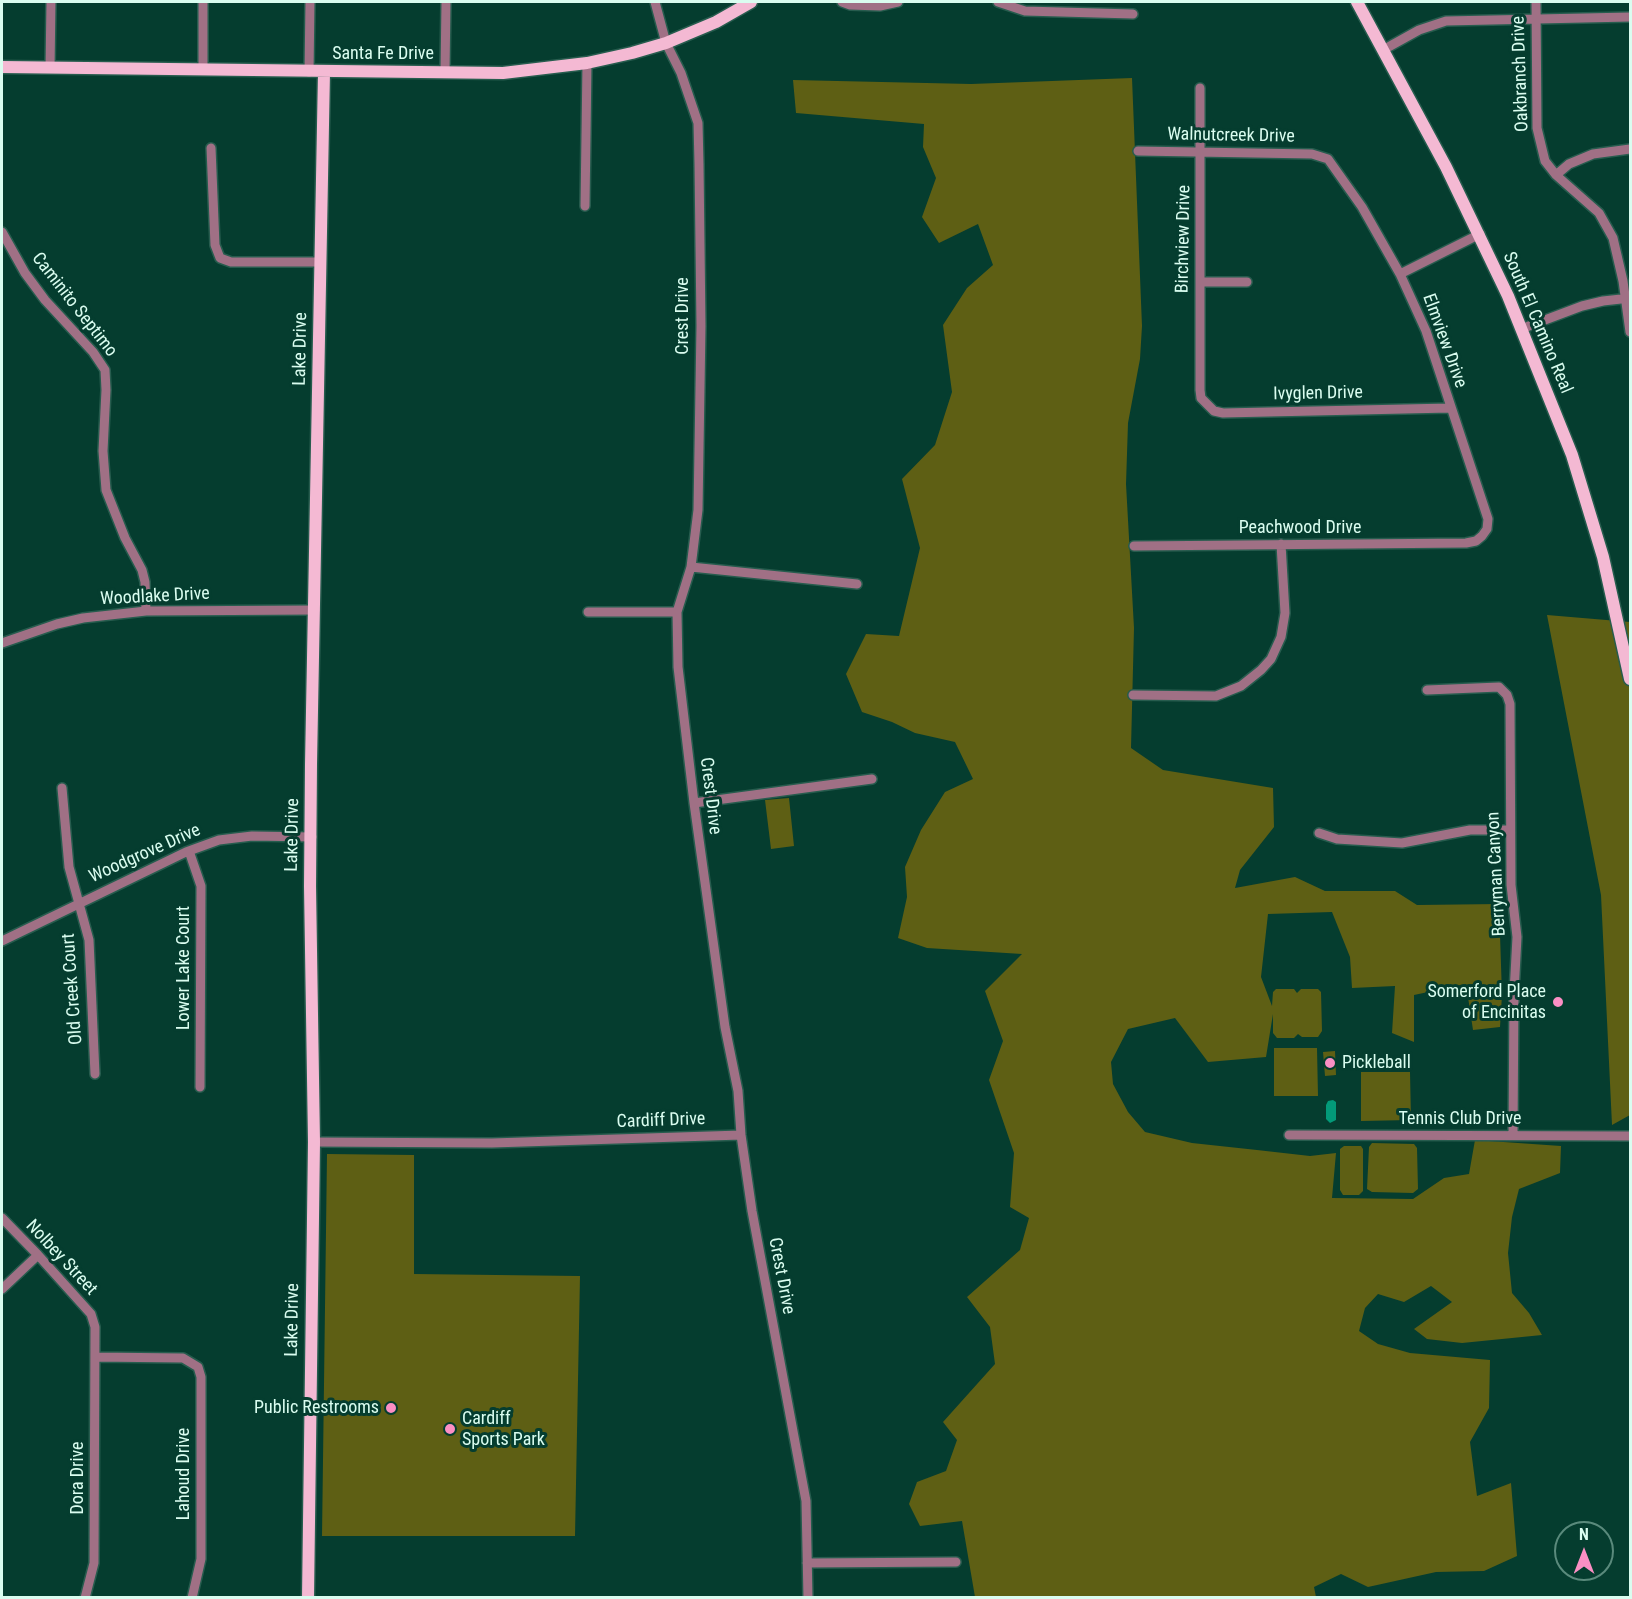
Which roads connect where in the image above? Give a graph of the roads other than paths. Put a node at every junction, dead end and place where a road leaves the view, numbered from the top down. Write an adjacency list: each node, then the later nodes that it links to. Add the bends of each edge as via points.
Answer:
1 (51, 2): 19 (street)
2 (203, 2): 20 (street)
3 (310, 2): 21 (street)
4 (446, 2): 23 (street)
5 (655, 2): 15 (street, Crest Drive)
6 (751, 2): 15 (main road, Santa Fe Drive)
7 (842, 2): 8 (street, via 880,6)
8 (898, 2)
9 (998, 2): 12 (street, via 1025,11)
10 (1357, 2): 16 (main road, South El Camino Real)
11 (1536, 2): 14 (street, Oakbranch Drive)
12 (1133, 14)
13 (1630, 17): 14 (street)
14 (1536, 18): 16 (street, via 1446,21 1419,30); 30 (street, Oakbranch Drive, via 1537,128 1545,161)
15 (666, 43): 17 (main road, Santa Fe Drive); 46 (street, Crest Drive, via 698,123 701,326 698,510)
16 (1383, 50): 33 (main road, South El Camino Real)
17 (586, 63): 23 (main road, Santa Fe Drive, via 502,73); 31 (street)
18 (2, 68): 19 (main road, Santa Fe Drive)
19 (50, 68): 20 (main road, Santa Fe Drive)
20 (203, 70): 21 (main road, Santa Fe Drive)
21 (309, 72): 22 (main road, Santa Fe Drive)
22 (324, 72): 23 (main road, Santa Fe Drive); 34 (main road, Lake Drive)
23 (445, 72)
24 (1200, 88): 28 (street, Birchview Drive)
25 (211, 148): 34 (street, via 215,245 220,258 231,262)
26 (1630, 149): 30 (street, via 1593,154 1569,164)
27 (1138, 151): 28 (street, Walnutcreek Drive)
28 (1201, 152): 29 (street, Walnutcreek Drive); 36 (street, Birchview Drive)
29 (1324, 157): 35 (street, Elmview Drive, via 1362,207)
30 (1556, 176): 38 (street, Oakbranch Drive, via 1599,213 1613,238)
31 (585, 206)
32 (2, 232): 49 (street, Caminito Septimo, via 45,300 105,370 106,490 124,538 142,570)
33 (1480, 234): 35 (street); 39 (main road, South El Camino Real)
34 (321, 262): 48 (main road, Lake Drive)
35 (1400, 274): 42 (street, Elmview Drive, via 1426,332)
36 (1200, 282): 37 (street); 41 (street, Birchview Drive)
37 (1247, 282)
38 (1628, 298): 39 (street, via 1582,306); 40 (street, Oakbranch Drive)
39 (1521, 329): 53 (main road, South El Camino Real, via 1572,455 1603,557)
40 (1630, 332)
41 (1200, 390): 42 (street, Ivyglen Drive, via 1201,398 1214,411 1223,413)
42 (1450, 408): 43 (street, Elmview Drive, via 1488,519 1482,536)
43 (1466, 543): 44 (street, Peachwood Drive)
44 (1281, 544): 45 (street, Peachwood Drive); 55 (street, via 1284,621 1271,659 1261,670 1241,686 1216,696)
45 (1134, 546)
46 (691, 567): 47 (street); 51 (street, Crest Drive)
47 (857, 584)
48 (315, 609): 49 (street, Woodlake Drive); 61 (main road, Lake Drive)
49 (146, 611): 52 (street, Woodlake Drive, via 83,618)
50 (588, 612): 51 (street)
51 (677, 612): 58 (street, Crest Drive, via 678,667)
52 (2, 643)
53 (1630, 679)
54 (1427, 690): 59 (street, Berryman Canyon, via 1499,687 1507,695)
55 (1133, 695)
56 (872, 779): 58 (street)
57 (62, 788): 63 (street, Old Creek Court, via 69,867)
58 (694, 803): 67 (street, Crest Drive, via 725,1028 738,1091)
59 (1510, 830): 60 (street, via 1470,830 1402,843 1337,839); 69 (street, Berryman Canyon, via 1517,937)
60 (1319, 833)
61 (312, 837): 62 (street, Woodgrove Drive, via 219,840); 71 (main road, Lake Drive)
62 (189, 851): 63 (street, Woodgrove Drive); 66 (street, Lower Lake Court, via 201,886)
63 (79, 902): 64 (street, Woodgrove Drive); 65 (street, Old Creek Court, via 89,940)
64 (2, 940)
65 (95, 1074)
66 (200, 1088)
67 (741, 1135): 71 (street, Cardiff Drive, via 492,1143); 77 (street, Crest Drive, via 806,1501)
68 (1289, 1135): 69 (street, Tennis Club Drive)
69 (1514, 1135): 70 (street, Tennis Club Drive)
70 (1630, 1136)
71 (314, 1142): 80 (main road, Lake Drive)
72 (2, 1218): 73 (street, Nolbey Street)
73 (38, 1255): 74 (street); 75 (street, Nolbey Street, via 91,1314)
74 (2, 1289)
75 (95, 1357): 78 (street, Dora Drive, via 94,1563); 79 (street, Lahoud Drive, via 183,1358 198,1367 201,1559)
76 (956, 1562): 77 (street)
77 (807, 1563): 81 (street, Crest Drive)
78 (85, 1598)
79 (192, 1598)
80 (308, 1598)
81 (808, 1598)

